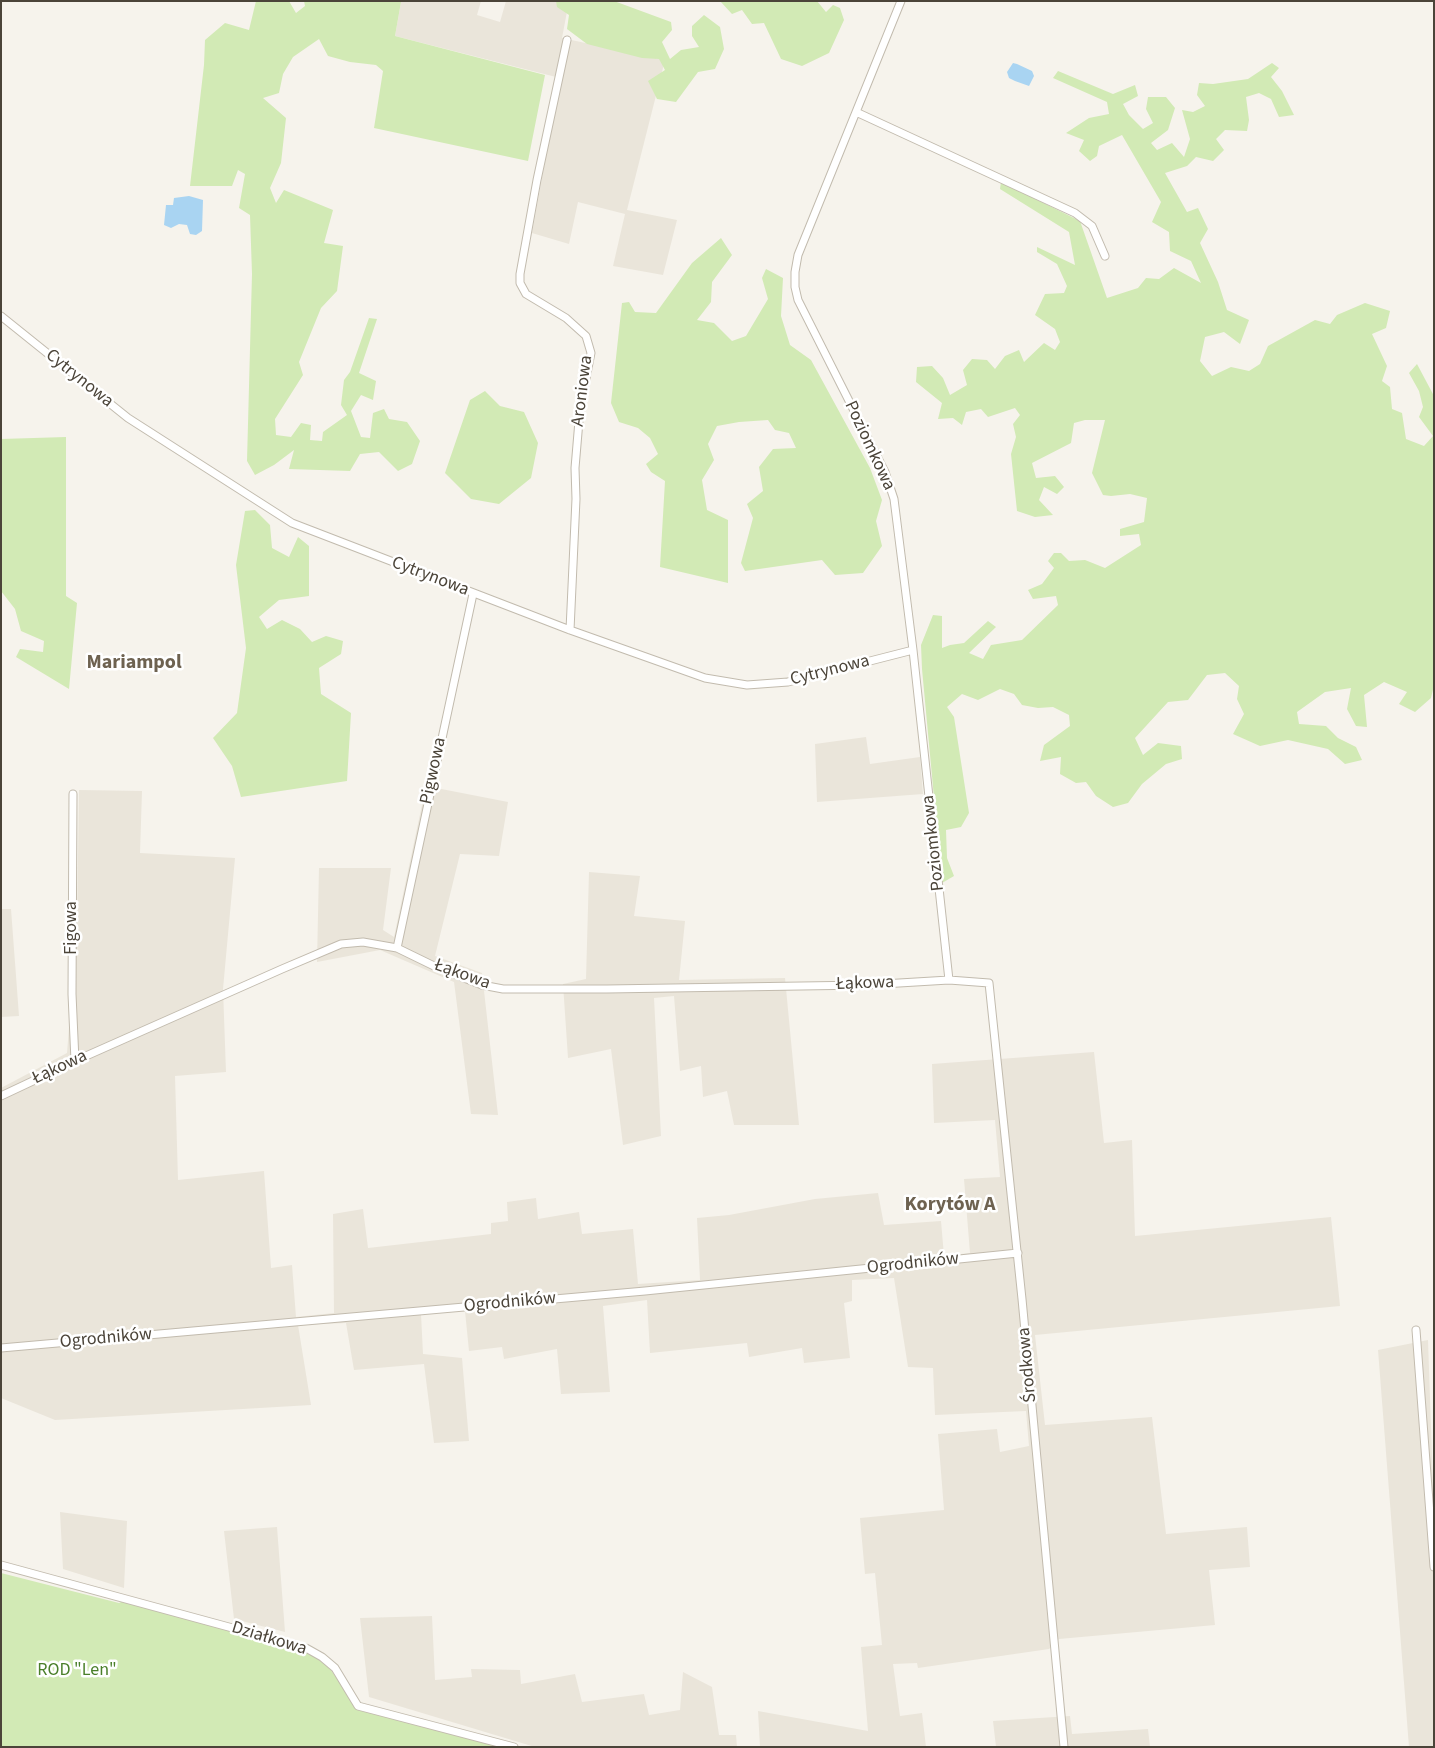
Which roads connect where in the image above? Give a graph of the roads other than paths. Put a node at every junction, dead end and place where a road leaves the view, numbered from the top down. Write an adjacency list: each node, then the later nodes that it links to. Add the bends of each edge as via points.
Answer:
1 (901, 1): 3 (street, Poziomkowa)
2 (567, 40): 7 (street, Aroniowa, via 537,180 520,283 526,294 566,318 586,336 590,353 578,428)
3 (856, 112): 4 (street, via 1075,213 1092,226); 8 (street, Poziomkowa, via 798,255 795,287 798,300 885,472 894,498)
4 (1105, 256)
5 (1, 316): 6 (street, Cytrynowa, via 128,418 292,523)
6 (473, 594): 7 (street, Cytrynowa); 10 (street, Pigwowa)
7 (570, 630): 8 (street, Cytrynowa, via 704,678 747,685 788,682)
8 (913, 650): 11 (street, Poziomkowa)
9 (73, 794): 13 (street, Figowa)
10 (397, 948): 11 (street, Łąkowa, via 482,985 503,989 856,985); 13 (street, Łąkowa, via 363,942 341,944)
11 (949, 980): 12 (street, Łąkowa)
12 (989, 983): 15 (street, Środkowa)
13 (75, 1061): 14 (street, Łąkowa)
14 (1, 1096)
15 (1018, 1253): 17 (street, Ogrodników, via 645,1291); 21 (street, Środkowa)
16 (1416, 1330): 19 (street)
17 (1, 1348)
18 (1, 1565): 20 (street, Działkowa, via 306,1648 335,1668 358,1706)
19 (1434, 1567)
20 (514, 1747)
21 (1064, 1747)

